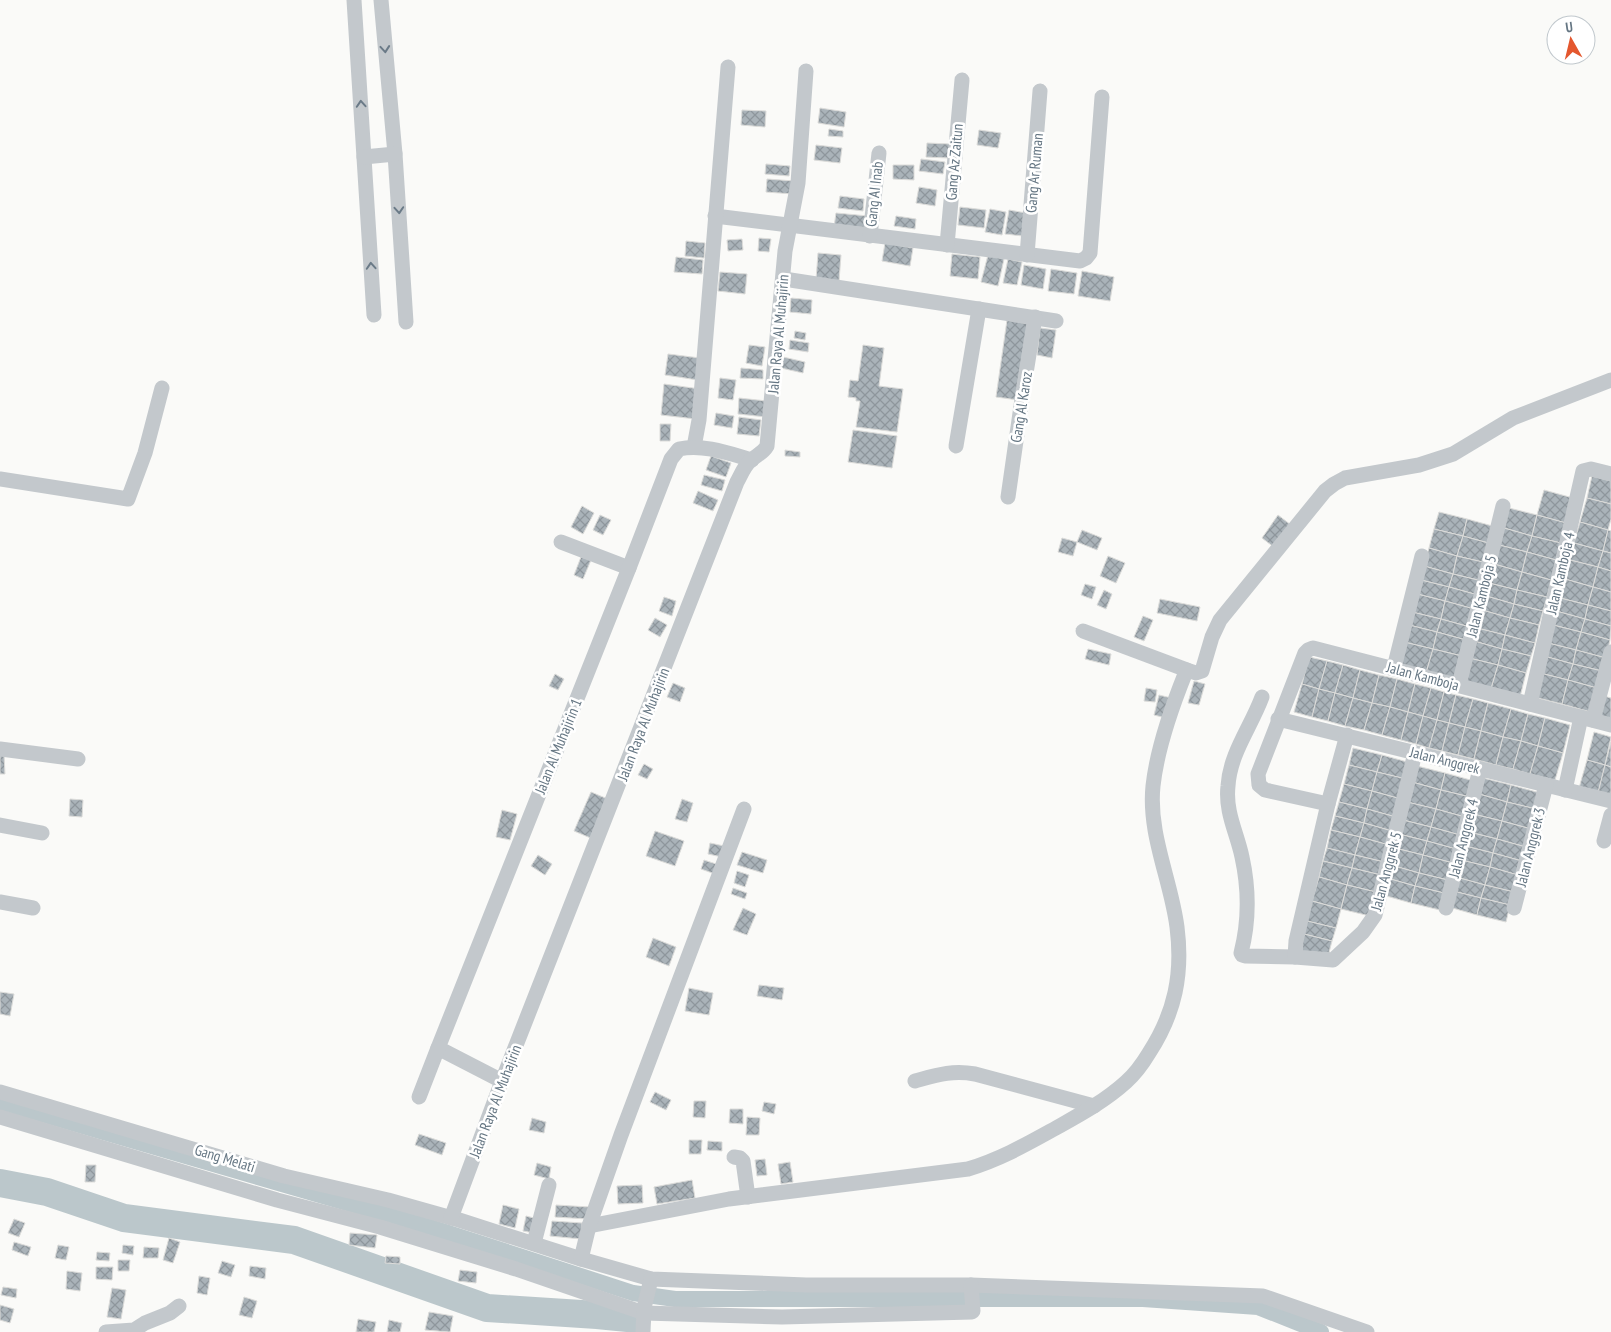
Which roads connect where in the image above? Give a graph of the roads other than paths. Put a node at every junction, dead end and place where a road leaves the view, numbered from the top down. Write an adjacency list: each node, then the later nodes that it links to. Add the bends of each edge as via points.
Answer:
1 (354, 0): 10 (street, one-way to 1)
2 (381, 0): 9 (street, one-way to 9)
3 (728, 67): 11 (street)
4 (806, 71): 12 (street, Jalan Raya Al Muhajirin, via 798,183)
5 (962, 80): 14 (street, Gang Az Zaitun)
6 (1040, 91): 15 (street, Gang Ar Ruman)
7 (1102, 97): 15 (street, via 1090,253 1080,261)
8 (879, 153): 13 (street, Gang AI Inab)
9 (395, 154): 10 (street); 21 (street, one-way to 21)
10 (364, 157): 18 (street, one-way to 10)
11 (714, 216): 12 (street); 25 (street, via 699,420)
12 (790, 226): 13 (street); 16 (street, Jalan Raya Al Muhajirin)
13 (870, 236): 14 (street)
14 (947, 245): 15 (street)
15 (1027, 255)
16 (784, 279): 17 (street); 26 (street, Jalan Raya Al Muhajirin, via 767,446)
17 (979, 309): 19 (street); 24 (street)
18 (374, 315)
19 (1036, 317): 20 (street); 29 (street, Gang Al Karoz)
20 (1056, 321)
21 (406, 322)
22 (1611, 380): 37 (street, via 1512,418 1453,454 1419,466 1356,475 1334,484 1220,620 1202,671 1196,674)
23 (162, 388): 28 (street, via 145,453 128,499)
24 (956, 446)
25 (694, 447): 26 (street, via 720,450); 33 (street, Jalan Al Muhajirin 1, via 679,449 671,458)
26 (752, 460): 65 (street, Jalan Raya Al Muhajirin, via 737,482)
27 (1611, 474): 40 (street, Jalan Kamboja 4, via 1591,469 1584,471)
28 (0, 480)
29 (1008, 497)
30 (1503, 506): 38 (street, Jalan Kamboja 5)
31 (561, 542): 33 (street)
32 (1422, 556): 36 (street)
33 (630, 568): 63 (street, Jalan Al Muhajirin 1)
34 (1083, 631): 37 (street)
35 (1611, 652): 42 (street)
36 (1394, 668): 38 (street, Jalan Kamboja); 41 (street, Jalan Kamboja, via 1326,650 1308,650)
37 (1187, 670): 68 (street, via 1162,744 1152,807 1177,927 1178,981 1162,1033 1142,1064 1126,1082)
38 (1459, 685): 40 (street, Jalan Kamboja)
39 (1262, 697): 62 (street, via 1233,758 1228,786 1229,815 1242,857 1246,894 1247,927 1241,953 1245,956)
40 (1530, 704): 42 (street, Jalan Kamboja)
41 (1278, 718): 44 (street, Jalan Anggrek); 52 (street, via 1258,774 1259,785 1265,790)
42 (1587, 719): 43 (street, Jalan Kamboja); 50 (street)
43 (1611, 725)
44 (1347, 736): 46 (street, Jalan Anggrek); 52 (street)
45 (0, 749): 47 (street)
46 (1415, 753): 48 (street, Jalan Anggrek); 62 (street, Jalan Anggrek 5, via 1378,908 1371,921 1333,960)
47 (78, 759)
48 (1480, 769): 49 (street, Jalan Anggrek); 60 (street, Jalan Anggrek 4)
49 (1546, 785): 50 (street, Jalan Anggrek); 61 (street, Jalan Anggrek 3)
50 (1565, 790): 51 (street, Jalan Anggrek)
51 (1611, 801)
52 (1328, 804): 62 (street)
53 (744, 810): 77 (street)
54 (1611, 815): 57 (street)
55 (0, 826): 56 (street)
56 (42, 833)
57 (1604, 841)
58 (0, 902): 59 (street)
59 (33, 908)
60 (1446, 908)
61 (1514, 908)
62 (1295, 957)
63 (438, 1048): 65 (street); 67 (street, Jalan Al Muhajirin 1)
64 (915, 1080): 68 (street, via 950,1072 975,1074)
65 (502, 1081): 75 (street, Jalan Raya Al Muhajirin)
66 (0, 1092): 70 (street, Gang Melati)
67 (419, 1098)
68 (1094, 1106): 73 (street, via 1017,1150 968,1169)
69 (0, 1117): 70 (street)
70 (77, 1127): 74 (street, Gang Melati); 76 (street, via 278,1200)
71 (734, 1158): 73 (street, via 743,1161)
72 (549, 1185): 78 (street)
73 (748, 1197): 77 (street)
74 (387, 1204): 75 (street, Gang Melati); 76 (street)
75 (451, 1218): 78 (street, Gang Melati)
76 (381, 1226): 83 (street)
77 (589, 1226): 79 (street)
78 (534, 1243): 79 (street, Gang Melati)
79 (581, 1259): 80 (street, Gang Melati)
80 (650, 1284): 81 (street, Gang Melati); 83 (street)
81 (971, 1288): 83 (street, via 973,1311 782,1317); 86 (street, Gang Melati, via 1263,1296)
82 (179, 1306): 84 (street, via 134,1330)
83 (644, 1310): 85 (street)
84 (106, 1332)
85 (643, 1332)
86 (1367, 1332)

